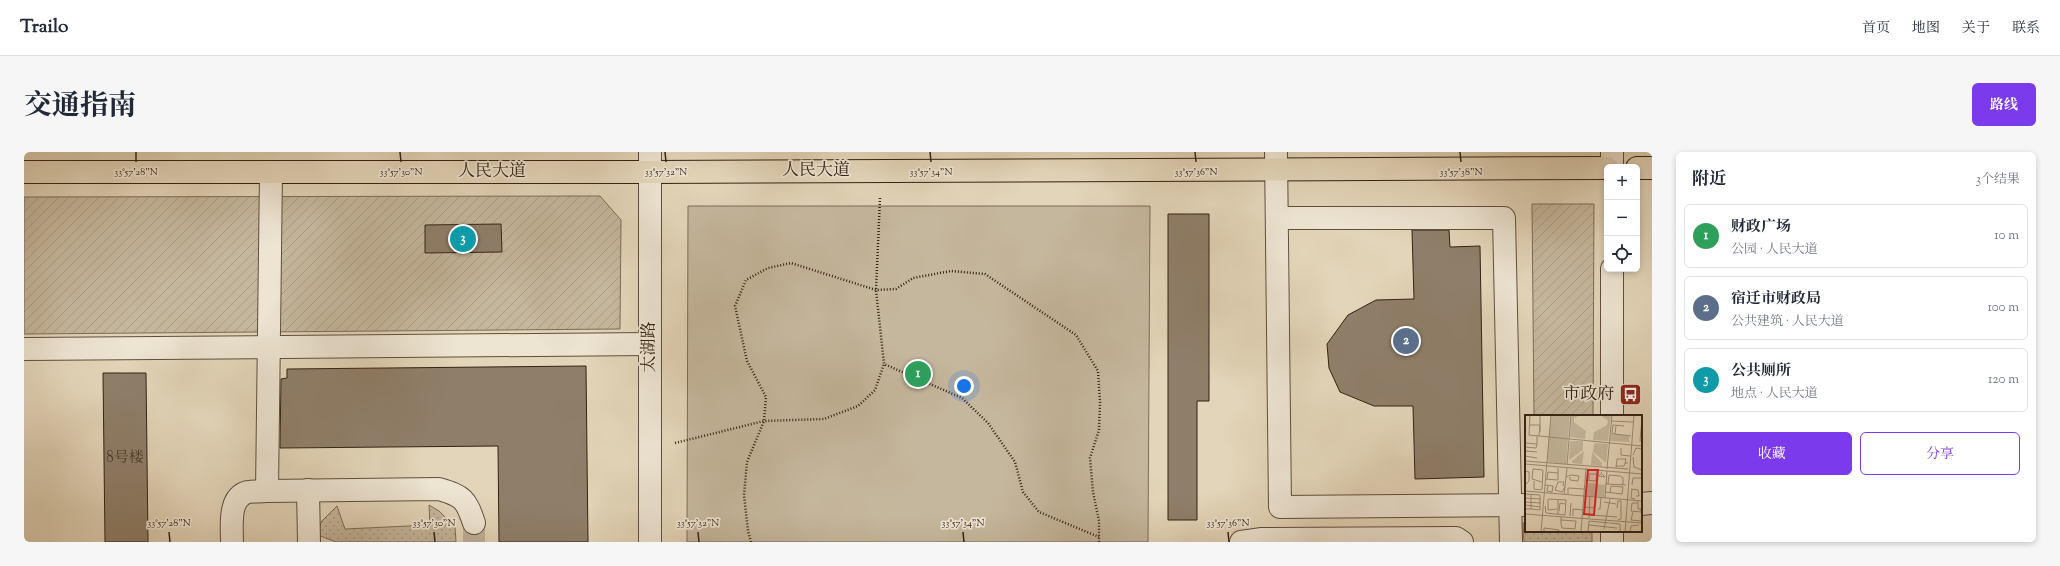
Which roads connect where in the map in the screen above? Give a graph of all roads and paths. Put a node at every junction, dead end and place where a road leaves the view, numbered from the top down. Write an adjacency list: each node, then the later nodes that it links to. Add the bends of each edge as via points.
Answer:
1 (1612, 152): 4 (street)
2 (1276, 161): 5 (main road, 人民大道); 8 (main road, 人民大道); 11 (street)
3 (650, 162): 8 (main road, 人民大道); 10 (main road, 人民大道); 14 (street, 太湖路)
4 (1612, 164)
5 (1604, 168)
6 (1640, 168): 7 (main road)
7 (1652, 168)
8 (881, 171): 13 (path)
9 (24, 172): 10 (main road, 人民大道)
10 (271, 172): 16 (street)
11 (1277, 218): 25 (street, via 1504,218); 25 (street, via 1280,507)
12 (1612, 272): 18 (street)
13 (876, 290): 17 (path); 19 (path, via 791,263 768,268 746,280 735,306 746,361 766,397); 27 (path, via 896,289 913,278 951,271 985,274 1076,335 1098,371 1099,430 1090,458)
14 (650, 344): 16 (street); 20 (street, 太湖路)
15 (24, 349): 16 (street)
16 (269, 349): 22 (street)
17 (884, 364): 19 (path, via 875,390 858,406 824,419); 27 (path, via 962,398 988,423 1015,462 1022,492 1039,512)
18 (1612, 415)
19 (764, 421): 20 (path); 31 (path, via 747,462 744,494)
20 (650, 449): 30 (street, 太湖路)
21 (308, 490): 22 (street); 26 (street, via 439,489 458,495 468,506); 29 (street)
22 (267, 491): 28 (street, via 248,492 235,504 232,514)
23 (1652, 503): 24 (street)
24 (1642, 504)
25 (1518, 505): 35 (street)
26 (474, 523)
27 (1099, 536): 32 (path)
28 (232, 542)
29 (309, 542)
30 (650, 542)
31 (751, 542)
32 (1099, 542)
33 (1241, 542): 34 (street, via 1262,539 1456,538)
34 (1462, 542)
35 (1511, 542)

